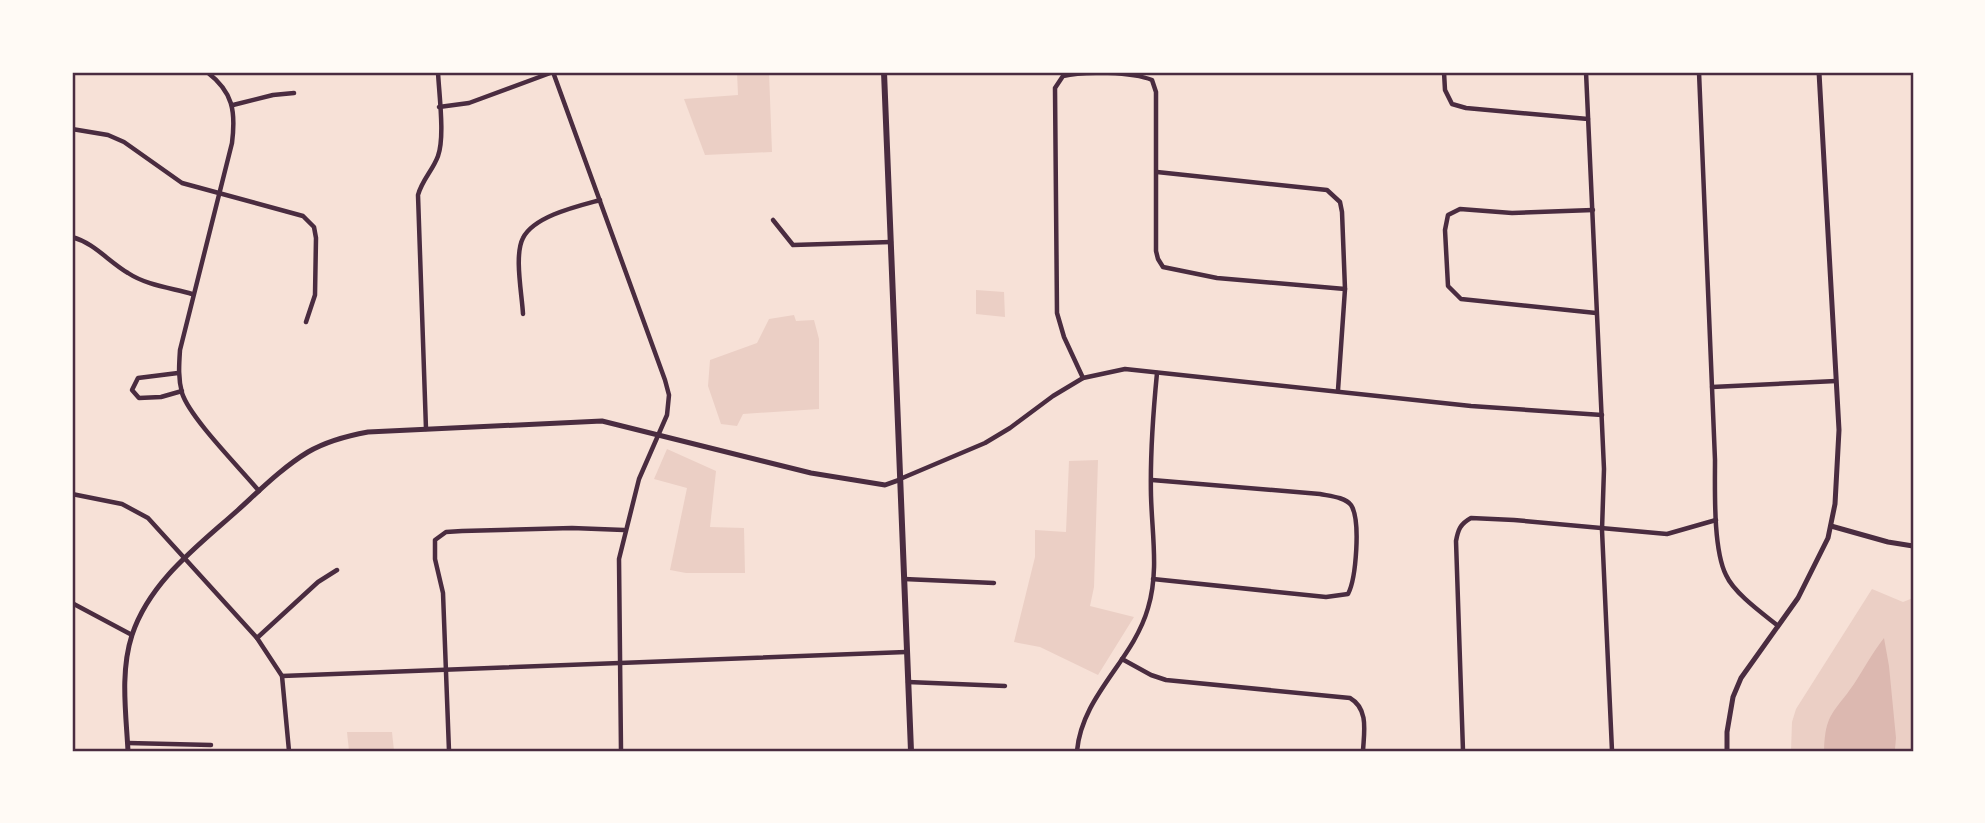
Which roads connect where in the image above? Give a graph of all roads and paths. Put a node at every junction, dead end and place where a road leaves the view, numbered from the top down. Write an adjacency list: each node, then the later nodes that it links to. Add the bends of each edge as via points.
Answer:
1 (207, 72): 10 (street, via 220,82)
2 (438, 72): 11 (street)
3 (553, 72): 11 (street, via 469,103); 16 (street)
4 (884, 72): 20 (main road)
5 (1444, 72): 12 (street, via 1451,104)
6 (1586, 72): 12 (street)
7 (1699, 72): 30 (street)
8 (1819, 72): 29 (street)
9 (295, 93): 10 (street)
10 (233, 105): 15 (street, via 232,143)
11 (439, 107): 34 (street, via 441,146 418,195)
12 (1588, 119): 17 (street)
13 (72, 129): 15 (street, via 108,135 181,183)
14 (1157, 172): 21 (street, via 1327,190 1340,202 1342,212); 21 (street, via 1156,251 1163,267 1217,278); 28 (street, via 1152,80 1131,74 1073,74 1058,81 1054,111 1057,313)
15 (219, 193): 22 (street); 25 (street, via 295,213 314,227 315,295)
16 (600, 200): 24 (street, via 547,219 523,239); 35 (street, via 666,380 669,404)
17 (1593, 210): 23 (street); 23 (street, via 1511,213 1460,208 1448,215 1445,242 1448,286 1461,299)
18 (773, 220): 20 (street, via 793,245)
19 (72, 237): 22 (street, via 86,241 129,274)
20 (891, 242): 36 (main road)
21 (1345, 289): 32 (street)
22 (192, 294): 26 (street)
23 (1597, 313): 33 (street)
24 (523, 314)
25 (306, 322)
26 (178, 373): 31 (street); 31 (street, via 138,378 132,390 139,398)
27 (1157, 373): 28 (street, via 1125,369); 32 (street); 37 (street, via 1151,419)
28 (1083, 378): 36 (street, via 985,443)
29 (1836, 381): 30 (street); 41 (street, via 1839,430)
30 (1712, 387): 40 (street)
31 (182, 391): 38 (street, via 191,412)
32 (1338, 391): 33 (street)
33 (1602, 415): 43 (street)
34 (426, 429): 35 (street, via 602,421); 38 (street, via 368,432 332,440 305,454)
35 (658, 436): 36 (street, via 811,473 885,485); 42 (street)
36 (899, 480): 47 (main road)
37 (1152, 480): 48 (street); 48 (street, via 1320,494 1344,500 1356,523 1354,583 1348,594 1326,597)
38 (259, 491): 45 (street)
39 (72, 494): 45 (street, via 139,512)
40 (1716, 520): 43 (street, via 1667,534); 51 (street, via 1726,576)
41 (1831, 526): 44 (street); 51 (street, via 1798,598)
42 (624, 530): 56 (street, via 618,576); 57 (street, via 462,531 446,532 435,540 443,593)
43 (1602, 530): 70 (street, via 1494,519 1471,519 1459,527); 71 (street)
44 (1913, 545)
45 (185, 558): 52 (street, via 155,590); 53 (street)
46 (337, 570): 53 (street)
47 (904, 579): 49 (street); 54 (main road)
48 (1153, 579): 55 (street, via 1142,626)
49 (993, 583)
50 (72, 603): 52 (street)
51 (1777, 625): 72 (street, via 1741,678 1727,732)
52 (132, 635): 61 (street, via 125,681)
53 (257, 638): 58 (street)
54 (906, 652): 56 (street); 59 (main road)
55 (1122, 659): 68 (street, via 1086,715); 69 (street, via 1166,680 1350,698 1363,711)
56 (619, 663): 57 (street); 66 (street)
57 (446, 670): 58 (street); 65 (street)
58 (282, 676): 64 (street)
59 (908, 682): 60 (street); 67 (main road)
60 (1005, 686)
61 (128, 743): 62 (street); 63 (street)
62 (211, 745)
63 (128, 751)
64 (289, 751)
65 (449, 751)
66 (621, 751)
67 (911, 751)
68 (1077, 751)
69 (1363, 751)
70 (1463, 751)
71 (1612, 751)
72 (1727, 751)

